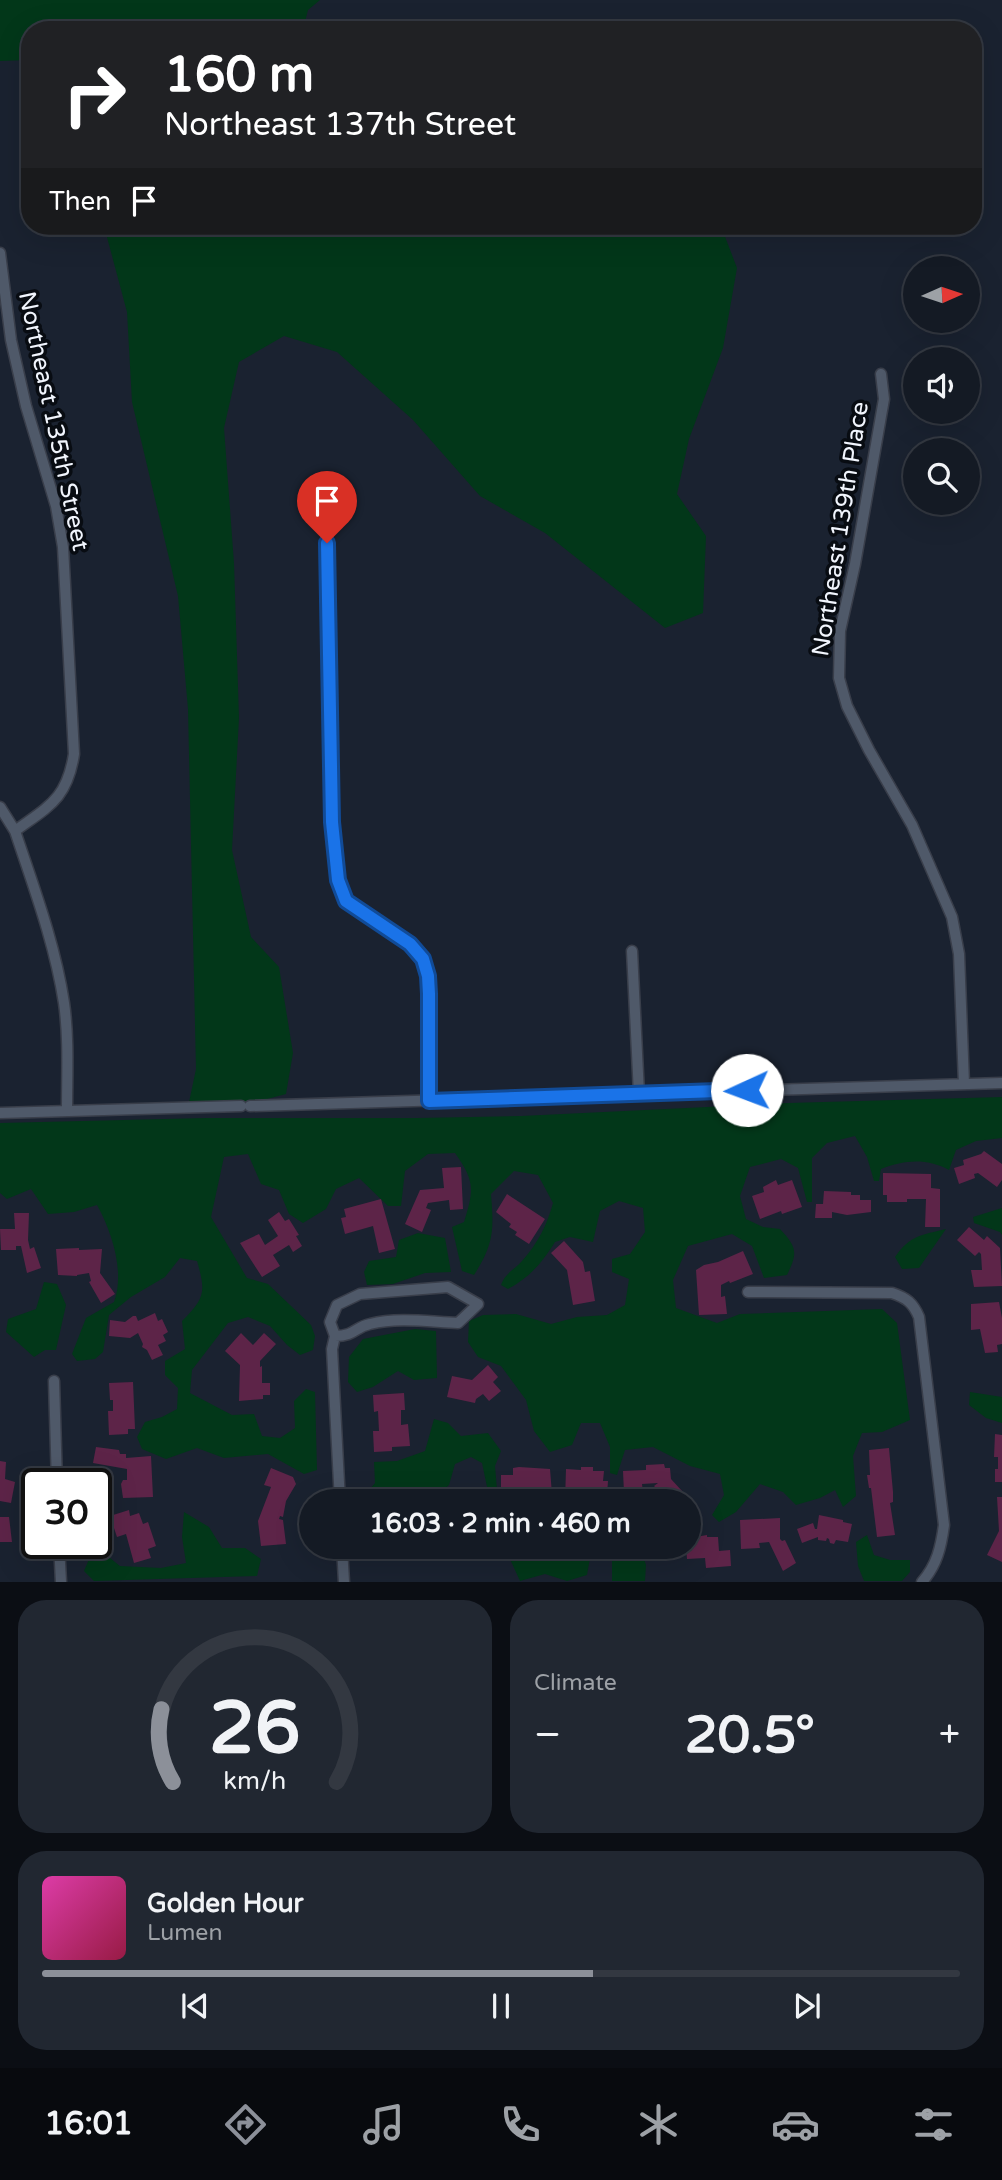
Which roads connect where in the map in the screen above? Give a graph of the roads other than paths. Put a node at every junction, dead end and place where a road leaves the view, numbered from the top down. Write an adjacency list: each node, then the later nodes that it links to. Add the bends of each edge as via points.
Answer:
1 (0, 253): 5 (street, Northeast 135th Street, via 11,340 63,547 74,754 65,789 54,803)
2 (881, 373): 8 (street, Northeast 139th Place, via 884,399 840,631 839,678 848,706 912,825 952,917 959,954)
3 (327, 521): 10 (street, via 332,822 338,880 346,901 410,944 423,959 429,994)
4 (0, 807): 5 (street)
5 (15, 831): 11 (street, via 49,933 64,1003)
6 (632, 951): 9 (street)
7 (1002, 1083): 8 (street)
8 (964, 1084): 9 (street)
9 (639, 1094): 10 (street)
10 (429, 1101): 11 (street)
11 (67, 1111): 12 (street)
12 (0, 1113)
13 (748, 1292): 22 (street, via 892,1293 913,1304 919,1317 944,1525 940,1550)
14 (335, 1336): 14 (street, via 349,1336 368,1324 458,1323 478,1304 448,1287 359,1294 337,1305 330,1322); 17 (street)
15 (54, 1381): 16 (street)
16 (57, 1468)
17 (339, 1489)
18 (60, 1559): 20 (street)
19 (343, 1559): 21 (street)
20 (61, 1581)
21 (344, 1581)
22 (922, 1581)

